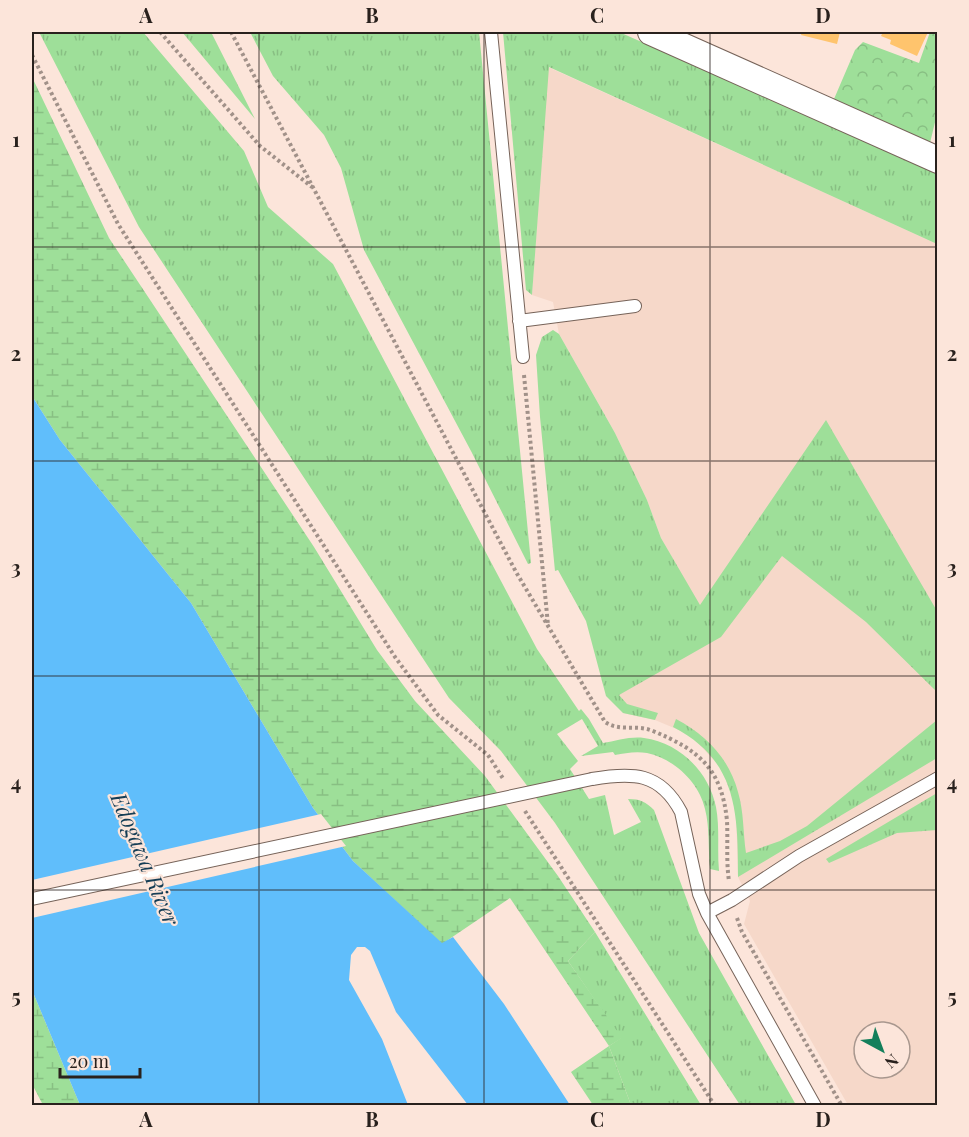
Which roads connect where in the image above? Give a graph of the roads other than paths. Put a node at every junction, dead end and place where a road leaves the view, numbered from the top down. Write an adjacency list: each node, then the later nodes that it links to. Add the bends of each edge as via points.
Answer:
1 (491, 32): 5 (lane)
2 (651, 32): 3 (street)
3 (938, 160)
4 (635, 306): 5 (lane)
5 (519, 321): 6 (lane)
6 (523, 357)
7 (938, 778): 9 (lane)
8 (32, 899): 9 (lane, bridge, via 612,776 653,780 675,800)
9 (707, 913): 10 (lane)
10 (815, 1106)

